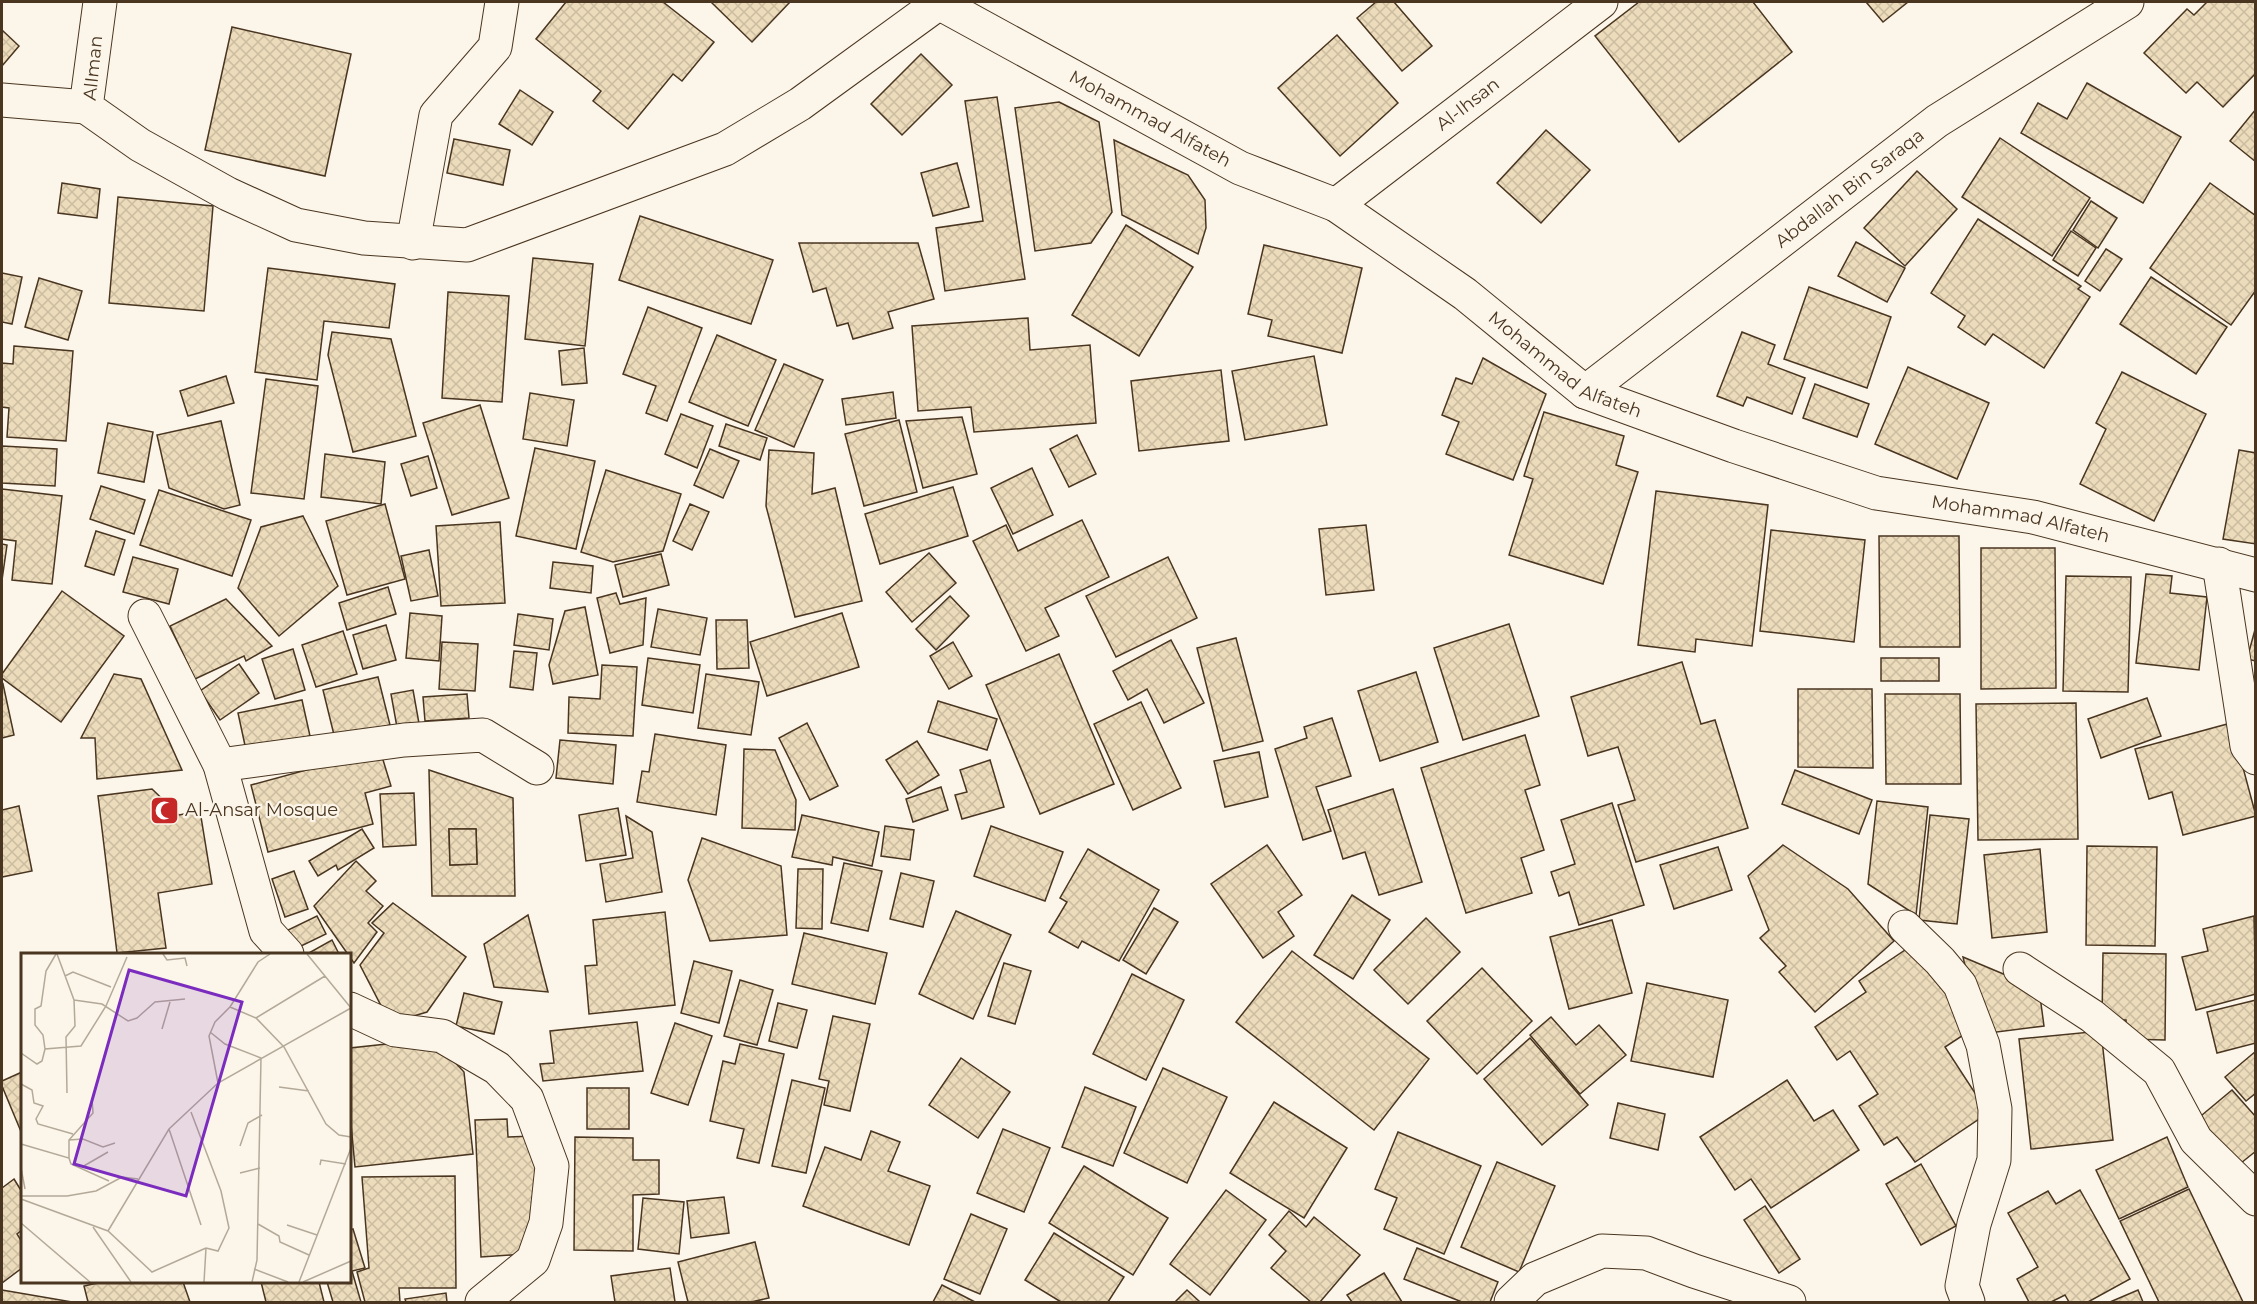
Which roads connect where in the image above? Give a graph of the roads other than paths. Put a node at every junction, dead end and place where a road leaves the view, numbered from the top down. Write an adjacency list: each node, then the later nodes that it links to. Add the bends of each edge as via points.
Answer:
1 (100, 2): 7 (street, AlIman)
2 (502, 2): 9 (street, via 495,47 436,115)
3 (938, 2): 8 (street, Mohammad Alfateh, via 1240,168); 9 (street, AlIman, via 800,104 725,148 467,245)
4 (1601, 2): 8 (street, Al-Ihsan)
5 (2127, 2): 10 (street, Abdallah Bin Saraqa, via 1937,120)
6 (2, 100): 7 (street)
7 (86, 107): 9 (street, AlIman, via 140,145 228,194 296,225)
8 (1336, 205): 10 (street, Mohammad Alfateh, via 1465,294)
9 (413, 243)
10 (1585, 392): 11 (street, Mohammad Alfateh, via 1876,493 2033,517)
11 (2219, 564): 12 (street, Mohammad Alfateh); 14 (street, via 2247,746)
12 (2256, 575)
13 (145, 616): 15 (street)
14 (2256, 758)
15 (220, 765): 16 (street, via 404,740 483,735); 18 (street, via 266,931)
16 (537, 768)
17 (1905, 927): 25 (street, via 1960,985 1983,1045 1995,1109 1994,1160 1974,1224 1962,1286)
18 (287, 953)
19 (2020, 969): 21 (street, via 2092,1017 2160,1071 2196,1140)
20 (351, 1009): 22 (street, via 395,1030 442,1036 497,1068 527,1099 552,1166 546,1223 533,1260)
21 (2256, 1199)
22 (482, 1302)
23 (1511, 1302): 24 (street, via 1535,1279 1602,1251 1646,1252)
24 (1789, 1302)
25 (1968, 1302)

